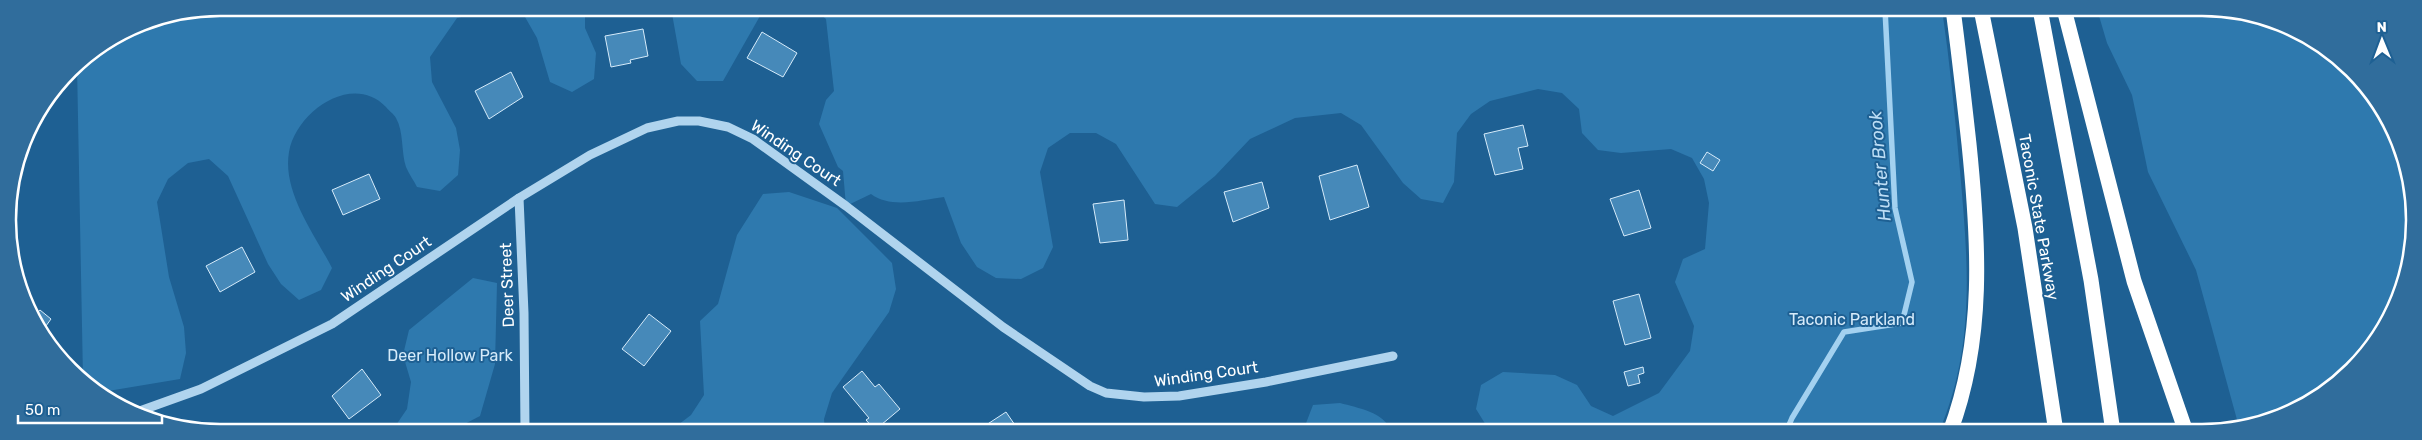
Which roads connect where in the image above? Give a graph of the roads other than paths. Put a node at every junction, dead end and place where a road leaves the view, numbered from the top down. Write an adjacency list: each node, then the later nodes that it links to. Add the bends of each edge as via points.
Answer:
1 (1954, 16): 9 (highway, via 1971,166 1978,280 1971,359)
2 (1982, 16): 10 (highway, Taconic State Parkway, via 2025,228)
3 (2041, 16): 11 (highway, via 2091,280)
4 (2066, 16): 12 (highway, via 2134,281)
5 (518, 198): 6 (street, Winding Court, via 590,156 647,128 699,121 728,127 753,139 846,206 1002,327 1090,386 1106,393 1144,398 1179,396); 7 (street, Winding Court, via 332,324 201,389); 8 (street, Deer Street)
6 (1393, 356)
7 (145, 409)
8 (525, 424)
9 (1953, 424)
10 (2055, 424)
11 (2112, 424)
12 (2183, 424)

